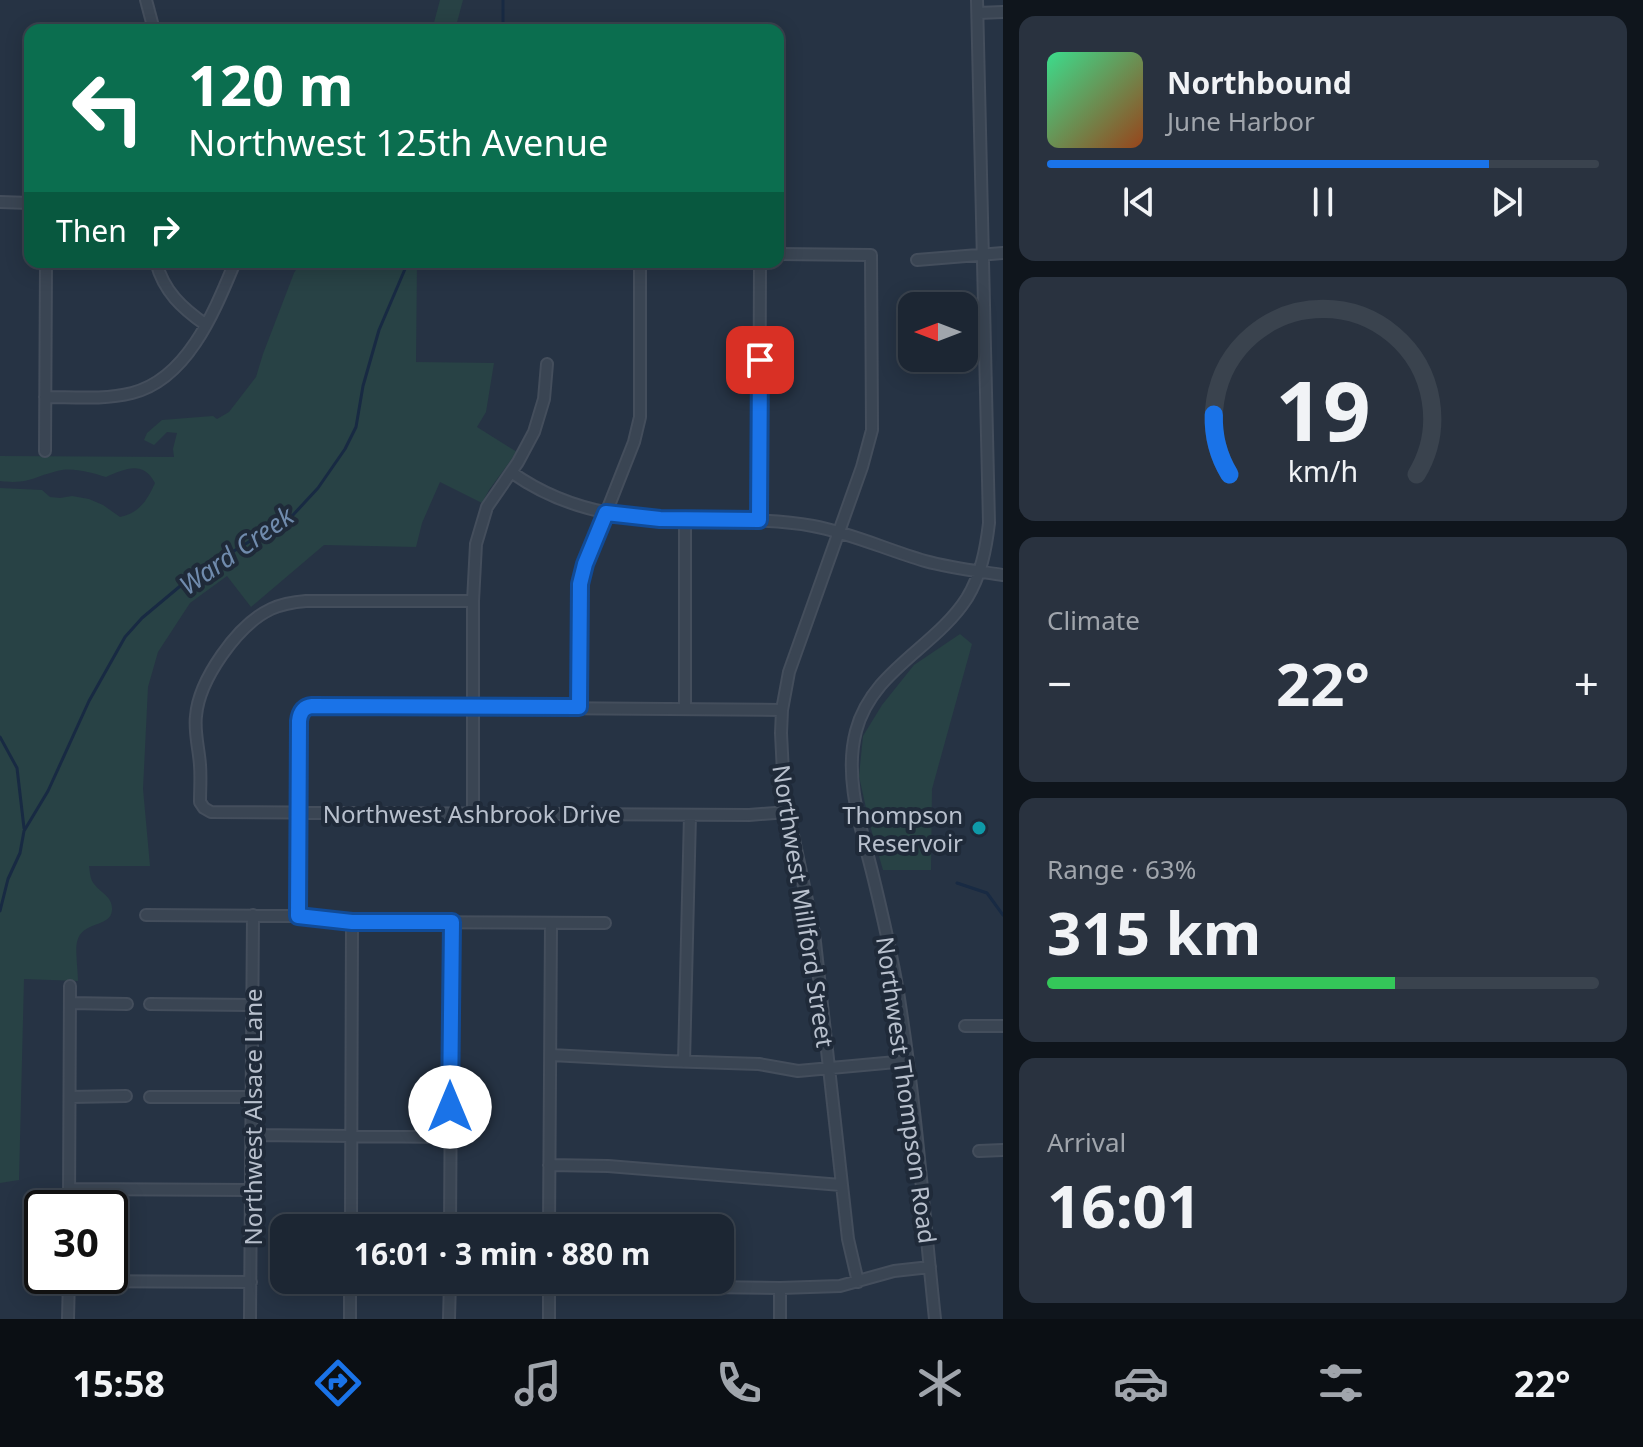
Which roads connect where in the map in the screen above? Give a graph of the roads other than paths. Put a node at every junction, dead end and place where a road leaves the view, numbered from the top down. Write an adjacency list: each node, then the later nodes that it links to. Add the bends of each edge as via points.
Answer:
1 (146, 0): 5 (street)
2 (977, 0): 4 (street, Northwest Thompson Road)
3 (1003, 12): 4 (street)
4 (978, 13): 10 (street, Northwest Thompson Road)
5 (152, 24)
6 (0, 202): 7 (street)
7 (24, 203)
8 (1003, 253): 10 (street)
9 (784, 254): 25 (street, Northwest Millford Street, via 871,255 872,430)
10 (982, 255): 11 (street); 26 (street, Northwest Thompson Road, via 989,523)
11 (917, 260)
12 (46, 268): 19 (street)
13 (158, 268): 17 (street, via 169,293)
14 (233, 268): 17 (street)
15 (640, 268): 22 (street, via 640,417)
16 (760, 268): 24 (street)
17 (206, 325): 19 (street, via 167,375 143,390 116,396)
18 (547, 364): 21 (street, via 538,421)
19 (45, 397): 20 (street)
20 (45, 451)
21 (511, 472): 22 (street, via 554,498); 28 (street, via 487,507 479,530)
22 (606, 513): 23 (street); 29 (street, via 580,584)
23 (685, 520): 24 (street); 31 (street)
24 (759, 520): 25 (street)
25 (838, 532): 26 (street, via 922,560); 32 (street, Northwest Millford Street, via 789,672)
26 (979, 571): 27 (street); 52 (street, Northwest Thompson Road, via 972,590 943,628 875,691 856,731 852,775 892,955)
27 (1003, 575)
28 (473, 601): 30 (street); 33 (street, Northwest Ashbrook Drive, via 286,603 251,622 218,661 205,682 195,718 201,805 211,812)
29 (579, 707): 30 (street); 31 (street)
30 (474, 708): 33 (street, via 303,710); 35 (street)
31 (685, 708): 32 (street)
32 (782, 710): 34 (street, Northwest Millford Street)
33 (299, 812): 35 (street, Northwest Ashbrook Drive); 39 (street)
34 (788, 812): 36 (street, Northwest Ashbrook Drive); 54 (street, Northwest Millford Street, via 814,933)
35 (473, 813): 36 (street, Northwest Ashbrook Drive)
36 (690, 815): 53 (street)
37 (146, 915): 38 (street)
38 (253, 915): 39 (street); 48 (street, Northwest Alsace Lane)
39 (298, 916): 40 (street)
40 (352, 922): 41 (street); 60 (street)
41 (452, 922): 42 (street); 61 (street)
42 (551, 923): 43 (street); 51 (street)
43 (605, 923)
44 (70, 986): 45 (street)
45 (70, 1003): 46 (street); 56 (street)
46 (127, 1004)
47 (150, 1004): 48 (street)
48 (252, 1005): 58 (street, Northwest Alsace Lane)
49 (965, 1026): 50 (street)
50 (1003, 1026)
51 (551, 1055): 53 (street); 64 (street)
52 (907, 1061): 54 (street); 71 (street, Northwest Thompson Road)
53 (684, 1062): 54 (street)
54 (829, 1069): 65 (street, Northwest Millford Street)
55 (126, 1096): 56 (street)
56 (70, 1097): 66 (street)
57 (150, 1097): 58 (street)
58 (252, 1097): 59 (street, Northwest Alsace Lane)
59 (252, 1135): 60 (street); 67 (street, Northwest Alsace Lane)
60 (352, 1135): 61 (street); 68 (street)
61 (450, 1137): 69 (street)
62 (1003, 1150): 63 (street)
63 (979, 1151)
64 (549, 1165): 65 (street); 70 (street)
65 (841, 1185): 74 (street, Northwest Millford Street)
66 (69, 1189): 67 (street)
67 (252, 1190): 73 (street, Northwest Alsace Lane)
68 (351, 1214)
69 (450, 1214)
70 (549, 1214)
71 (930, 1267): 74 (street); 87 (street, Northwest Thompson Road)
72 (128, 1280): 73 (street)
73 (251, 1282): 82 (street, Northwest Alsace Lane)
74 (858, 1282): 76 (street)
75 (734, 1287): 76 (street)
76 (780, 1288): 86 (street)
77 (69, 1294): 81 (street)
78 (350, 1294): 83 (street)
79 (450, 1294): 84 (street)
80 (549, 1294): 85 (street)
81 (68, 1319)
82 (250, 1319)
83 (350, 1319)
84 (449, 1319)
85 (549, 1319)
86 (780, 1319)
87 (935, 1319)

